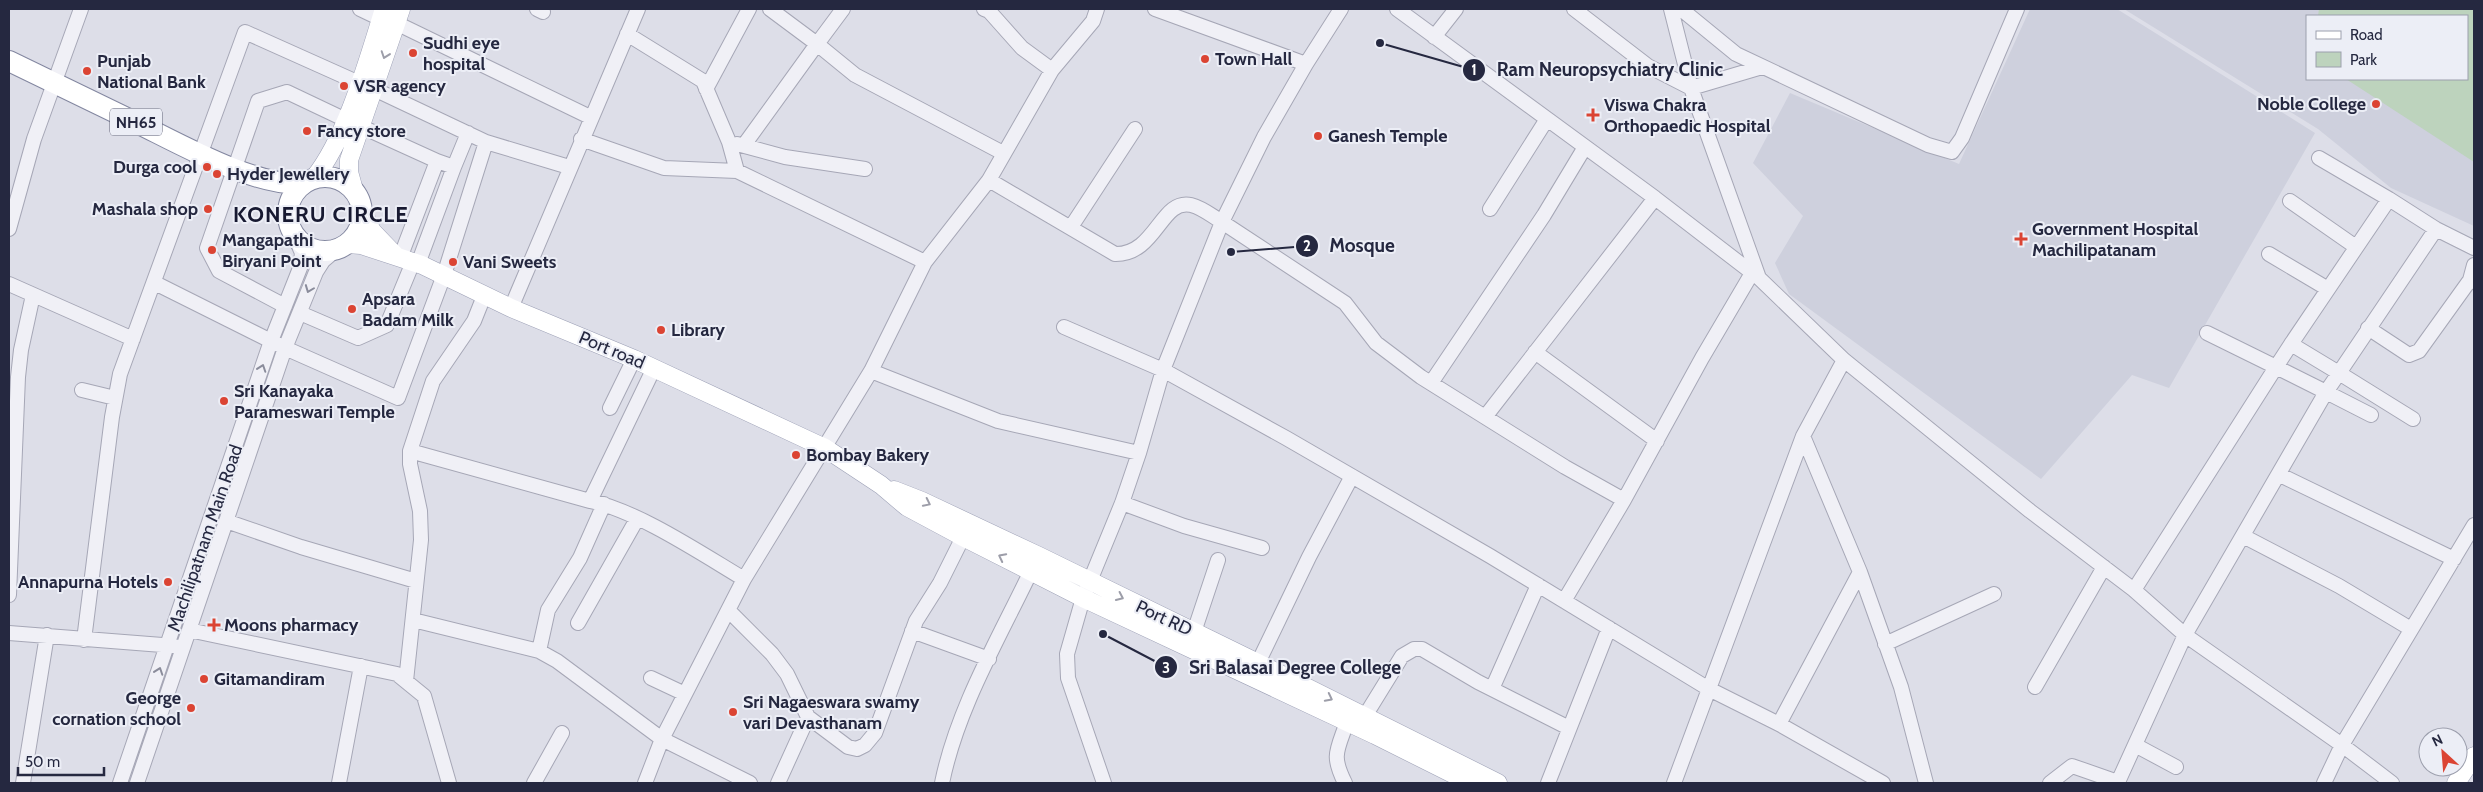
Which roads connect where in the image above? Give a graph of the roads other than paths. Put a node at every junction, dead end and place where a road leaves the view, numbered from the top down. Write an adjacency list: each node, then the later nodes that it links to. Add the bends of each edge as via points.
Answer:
1 (81, 9): 25 (street)
2 (360, 9): 17 (street)
3 (638, 9): 18 (street)
4 (749, 9): 28 (street)
5 (770, 9): 20 (street)
6 (843, 9): 20 (street)
7 (987, 9): 24 (street, via 1022,48)
8 (1097, 9): 24 (street, via 1093,21)
9 (1155, 9): 22 (street)
10 (1341, 9): 22 (street)
11 (1397, 9): 19 (street)
12 (1456, 9): 19 (street)
13 (1574, 9): 27 (street, via 1648,66)
14 (1670, 9): 27 (street)
15 (1681, 9): 23 (street, via 1736,54)
16 (2017, 9): 23 (street, via 1962,138 1952,152 1928,145)
17 (390, 15): 26 (main road); 29 (street)
18 (627, 34): 28 (street, via 703,81); 29 (street)
19 (1434, 36): 30 (street)
20 (817, 44): 37 (street); 39 (street, via 855,75)
21 (9, 61): 25 (highway, NH65)
22 (1306, 64): 59 (street, via 1264,137)
23 (1762, 67): 27 (street)
24 (1052, 70): 39 (street)
25 (54, 82): 40 (highway, NH65); 57 (street)
26 (366, 86): 31 (main road); 33 (street); 40 (street, via 245,32)
27 (1691, 88): 72 (street)
28 (706, 89): 36 (street)
29 (590, 117): 34 (street)
30 (1547, 119): 38 (street); 56 (street)
31 (353, 123): 42 (street); 45 (street, via 287,92 258,101); 49 (main road, via 322,169); 51 (main road, via 349,172)
32 (1136, 129): 60 (street)
33 (468, 133): 35 (street); 43 (street)
34 (581, 139): 44 (street); 47 (street, via 664,168)
35 (486, 142): 44 (street); 71 (street)
36 (729, 142): 37 (street); 47 (street)
37 (744, 145): 46 (street, via 785,157)
38 (1585, 147): 52 (street); 97 (street, via 1544,215)
39 (1003, 153): 50 (street)
40 (202, 154): 45 (highway, NH65); 74 (street)
41 (2319, 158): 53 (street)
42 (437, 161): 43 (street); 68 (street)
43 (454, 167): 68 (street)
44 (569, 167): 80 (street)
45 (235, 168): 48 (highway, NH65); 79 (street, via 207,248 219,271)
46 (865, 169)
47 (737, 171): 69 (street)
48 (265, 178): 49 (highway, NH65, via 291,184); 55 (highway, NH65, via 285,196)
49 (309, 180): 51 (highway, NH65, via 336,178); 55 (highway, via 297,189)
50 (989, 180): 60 (street); 69 (street)
51 (354, 190): 58 (highway)
52 (1655, 198): 72 (street); 89 (street)
53 (2389, 199): 62 (street); 65 (street)
54 (2290, 201): 65 (street)
55 (288, 205): 63 (highway, NH65, via 287,216)
56 (1490, 209)
57 (11, 210): 61 (street)
58 (362, 212): 64 (highway, via 356,235); 68 (main road, Port road, via 372,231)
59 (1222, 222): 60 (street, via 1201,209 1182,204 1172,209 1139,249 1127,254 1115,254); 95 (street); 97 (street, via 1345,303 1376,343)
60 (1071, 227)
61 (9, 229)
62 (2436, 229): 66 (street); 83 (street)
63 (295, 237): 64 (highway, via 313,250 324,252); 79 (street, Machilipatnam Main Road, via 302,253 300,268)
64 (342, 247): 68 (main road, Port road, via 361,245); 81 (street, Machilipatnam Main Road, one-way to 81, via 316,272)
65 (2356, 247): 76 (street)
66 (2474, 248)
67 (2269, 254): 76 (street)
68 (407, 261): 71 (main road, Port road); 81 (street, via 387,326 358,338)
69 (925, 262): 94 (street)
70 (2474, 265): 73 (street)
71 (444, 275): 78 (main road, Port road); 88 (street, via 398,398)
72 (1755, 275): 91 (street); 106 (street)
73 (2472, 281): 83 (street, via 2414,354 2409,355)
74 (155, 282): 85 (street); 86 (street)
75 (9, 284): 77 (street)
76 (2328, 289): 87 (street)
77 (33, 295): 85 (street); 134 (street, via 18,377)
78 (484, 296): 80 (main road, Port road); 108 (street, via 474,321 433,381)
79 (285, 306): 86 (street, Machilipatnam Main Road)
80 (511, 308): 90 (main road, Port road)
81 (300, 312): 88 (street, Machilipatnam Main Road)
82 (1064, 327): 95 (street)
83 (2368, 328): 96 (street)
84 (2207, 333): 93 (street)
85 (133, 339): 100 (street)
86 (271, 341): 88 (street); 149 (street, Machilipatnam Main Road, one-way to 86)
87 (2291, 344): 93 (street); 96 (street)
88 (285, 348): 118 (street, Machilipatnam Main Road)
89 (1535, 352): 103 (street); 106 (street)
90 (634, 359): 92 (main road, Port road); 101 (street)
91 (1844, 360): 105 (street); 125 (street)
92 (654, 368): 107 (main road, Port road); 114 (street)
93 (2276, 368): 99 (street); 132 (street)
94 (871, 370): 107 (street); 109 (street, via 998,421)
95 (1163, 370): 109 (street); 111 (street)
96 (2339, 373): 99 (street); 104 (street)
97 (1431, 383): 103 (street)
98 (82, 390): 100 (street)
99 (2326, 392): 102 (street); 110 (street)
100 (115, 398): 147 (street)
101 (610, 408)
102 (2371, 415)
103 (1485, 417): 113 (street)
104 (2414, 419)
105 (1803, 436): 127 (street); 159 (street)
106 (1657, 441): 113 (street)
107 (825, 448): 112 (main road, Port road); 128 (street)
108 (410, 451): 114 (street); 129 (street, via 420,511 421,540)
109 (1139, 453): 115 (street)
110 (2280, 475): 120 (street); 123 (street)
111 (1352, 476): 130 (street); 153 (street)
112 (882, 486): 121 (main road, via 906,508); 131 (main road, Port RD, one-way to 131, via 922,501)
113 (1624, 500): 135 (street)
114 (590, 501): 116 (street)
115 (1122, 503): 122 (street, via 1184,526); 131 (street)
116 (604, 504): 117 (street); 151 (street, via 580,558 548,610)
117 (637, 519): 128 (street); 138 (street)
118 (226, 521): 129 (street); 141 (street, Machilipatnam Main Road)
119 (2474, 525): 123 (street)
120 (2244, 536): 140 (street, via 2339,586); 146 (street)
121 (963, 537): 126 (main road, one-way to 121); 142 (street)
122 (1262, 548)
123 (2454, 559): 140 (street)
124 (1218, 560): 143 (street)
125 (2104, 567): 132 (street); 157 (street)
126 (1031, 572): 131 (main road); 152 (street)
127 (1860, 572): 148 (street); 164 (street)
128 (744, 578): 136 (street)
129 (416, 581): 137 (street)
130 (1538, 585): 135 (street); 158 (street)
131 (1086, 590): 143 (main road, Port RD, one-way to 143); 163 (main road); 183 (street, via 1067,654 1068,678)
132 (2134, 590): 146 (street)
133 (1994, 594): 148 (street)
134 (9, 595)
135 (1564, 601): 139 (street)
136 (728, 610): 160 (street); 162 (street, via 772,654 787,674)
137 (413, 620): 151 (street); 156 (street)
138 (578, 623)
139 (1609, 628): 159 (street); 165 (street)
140 (2411, 629): 168 (street)
141 (189, 630): 150 (street, Machilipatnam Main Road); 154 (street)
142 (912, 631): 152 (street); 162 (street, via 875,733 865,745 857,749 848,747)
143 (1194, 632): 153 (main road, Port RD)
144 (9, 633): 145 (street)
145 (47, 635): 147 (street); 173 (street)
146 (2185, 635): 168 (street); 169 (street)
147 (84, 640): 149 (street)
148 (1886, 644): 190 (street, via 1901,687)
149 (168, 646): 150 (street); 174 (street, Machilipatnam Main Road, one-way to 149)
150 (183, 647): 175 (street, Machilipatnam Main Road)
151 (539, 651): 167 (street)
152 (989, 659): 182 (street, via 952,744)
153 (1258, 663): 161 (main road, Port RD, one-way to 161)
154 (361, 666): 156 (street, via 397,674); 176 (street)
155 (651, 678): 160 (street)
156 (406, 681): 177 (street, via 424,696)
157 (2035, 687)
158 (1492, 689): 161 (street, via 1422,649 1414,649 1402,656); 165 (street)
159 (1709, 689): 164 (street); 188 (street)
160 (685, 694): 167 (street)
161 (1365, 716): 186 (main road, Port RD)
162 (808, 717): 181 (street)
163 (1347, 722): 184 (street, via 1335,758 1337,771); 185 (main road)
164 (1778, 724): 189 (street)
165 (1569, 728): 187 (street)
166 (562, 733): 178 (street)
167 (662, 738): 179 (street); 180 (street)
168 (2342, 744): 192 (street); 193 (street)
169 (2134, 745): 171 (street); 172 (street)
170 (2474, 756): 194 (main road)
171 (2176, 767)
172 (2118, 782): 191 (street, via 2072,766)
173 (23, 783)
174 (120, 783)
175 (137, 783)
176 (339, 783)
177 (449, 783)
178 (534, 783)
179 (645, 783)
180 (750, 783)
181 (778, 783)
182 (942, 783)
183 (1104, 783)
184 (1345, 783)
185 (1471, 783)
186 (1498, 783)
187 (1548, 783)
188 (1674, 783)
189 (1883, 783)
190 (1926, 783)
191 (2050, 783)
192 (2324, 783)
193 (2392, 783)
194 (2456, 783)

